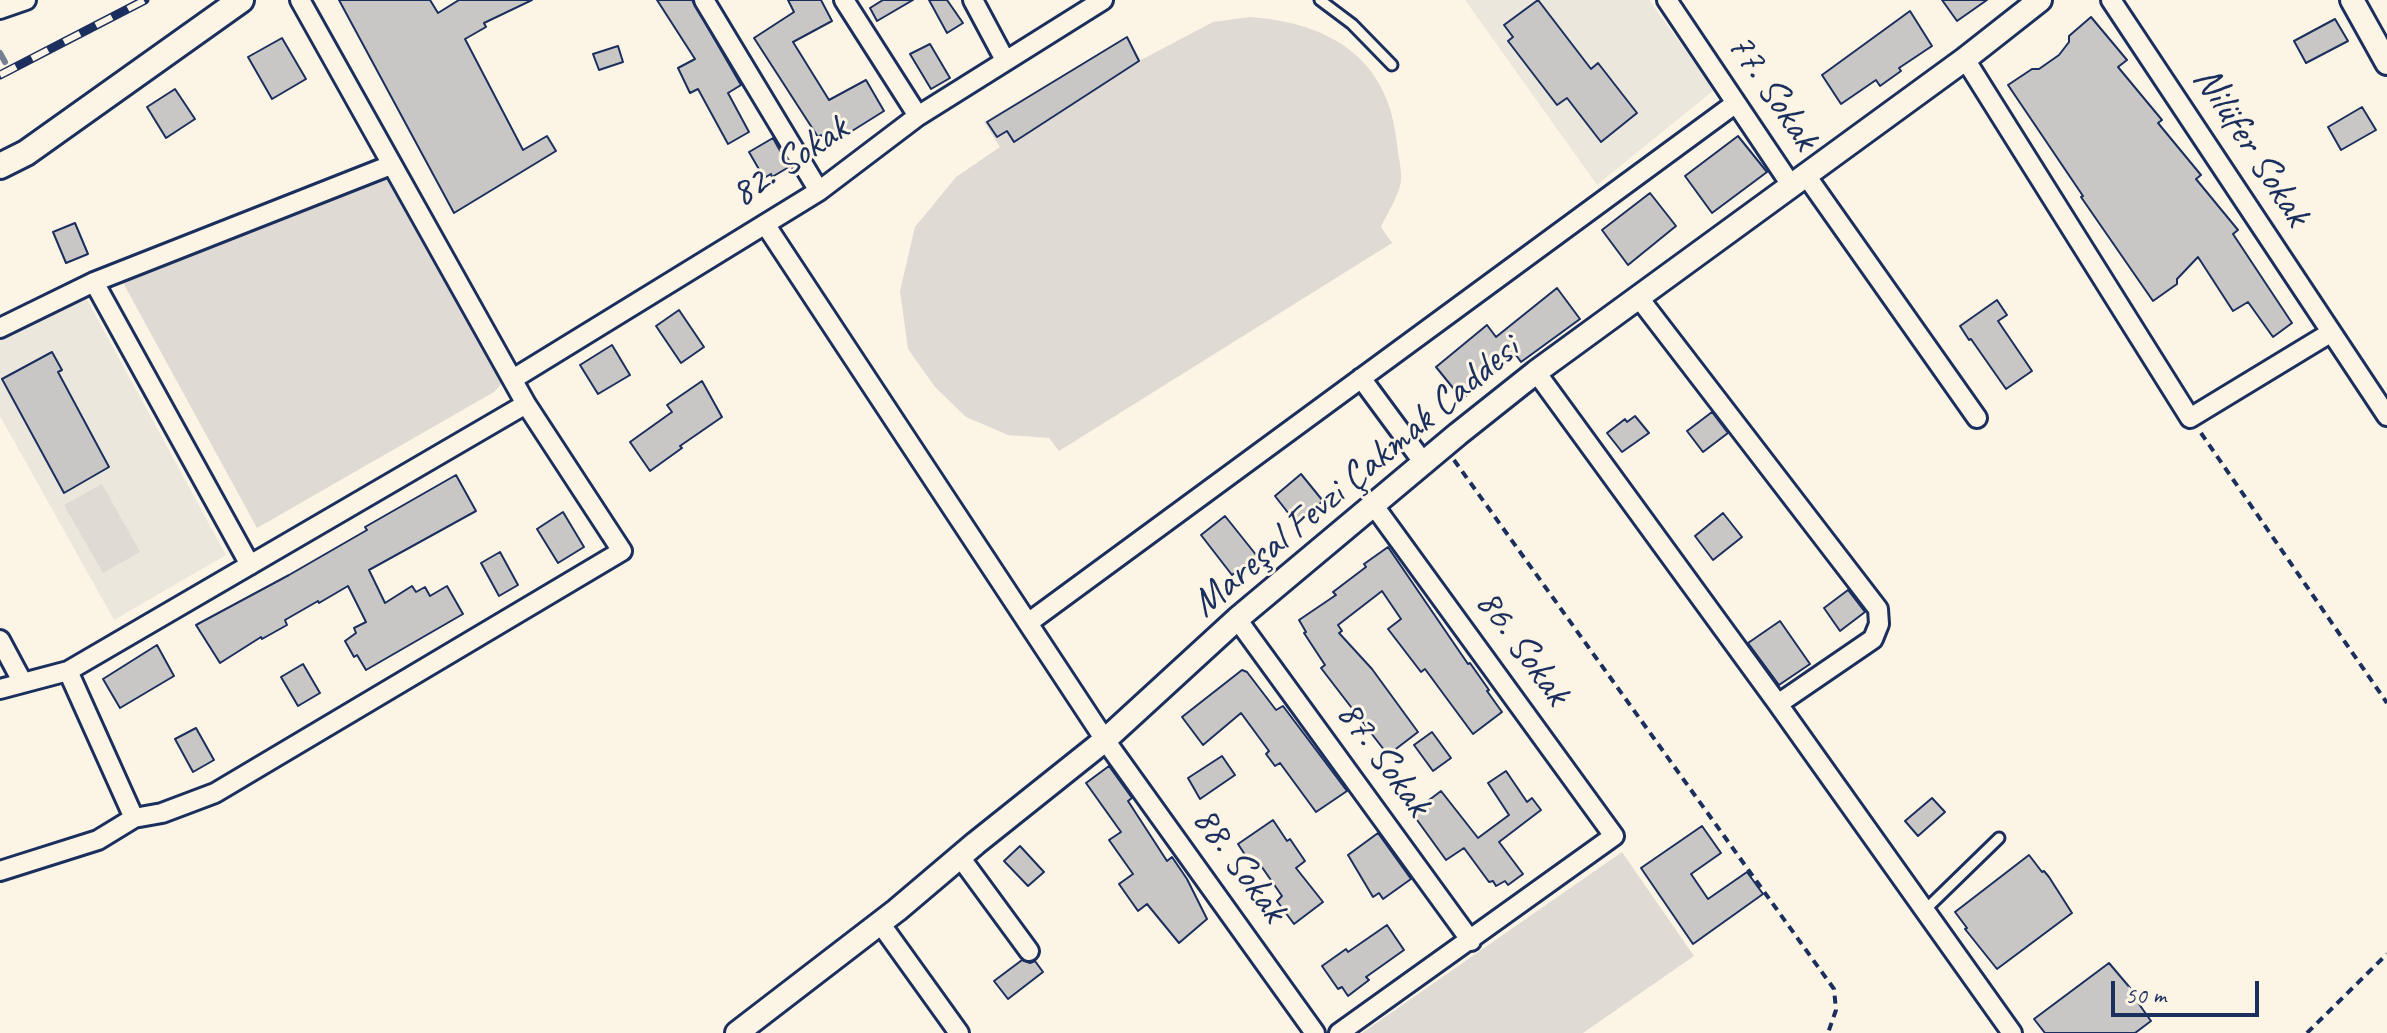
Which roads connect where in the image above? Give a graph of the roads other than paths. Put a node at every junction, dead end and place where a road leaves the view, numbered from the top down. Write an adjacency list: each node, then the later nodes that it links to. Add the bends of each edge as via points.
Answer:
1 (26, 0): 13 (street)
2 (241, 0): 21 (main road, via 26,153)
3 (300, 0): 20 (street)
4 (704, 0): 23 (street)
5 (844, 0): 19 (street)
6 (973, 0): 15 (street)
7 (1103, 0): 15 (street, 82. Sokak)
8 (1320, 0): 17 (lane)
9 (1667, 0): 18 (street, 77. Sokak)
10 (2040, 0): 14 (street, Mareşal Fevzi Çakmak Caddesi)
11 (2111, 0): 28 (street, Nilüfer Sokak)
12 (2352, 0): 16 (street)
13 (0, 9)
14 (1965, 59): 22 (street, Mareşal Fevzi Çakmak Caddesi); 28 (street, via 2190,418)
15 (1005, 60): 19 (street, 82. Sokak)
16 (2387, 63)
17 (1392, 65)
18 (1736, 103): 22 (street, 77. Sokak); 30 (street)
19 (918, 116): 23 (street, 82. Sokak)
20 (391, 165): 25 (street); 31 (street)
21 (0, 166)
22 (1798, 179): 26 (street, Mareşal Fevzi Çakmak Caddesi); 34 (street, 77. Sokak)
23 (819, 191): 24 (street, 82. Sokak)
24 (765, 224): 31 (street, 82. Sokak); 39 (street, 88. Sokak)
25 (94, 282): 27 (street); 37 (street)
26 (1639, 298): 29 (street, Mareşal Fevzi Çakmak Caddesi); 44 (street, via 1878,609 1873,639)
27 (0, 328)
28 (2330, 333): 33 (street, Nilüfer Sokak)
29 (1536, 372): 35 (street, Mareşal Fevzi Çakmak Caddesi); 44 (street)
30 (1361, 378): 35 (street); 39 (street)
31 (513, 379): 32 (street)
32 (526, 404): 37 (street); 46 (street, via 622,551 215,793)
33 (2387, 416)
34 (1977, 418)
35 (1423, 462): 36 (street, Mareşal Fevzi Çakmak Caddesi)
36 (1372, 503): 38 (street, Mareşal Fevzi Çakmak Caddesi); 52 (street, 86. Sokak, via 1614,836)
37 (250, 565): 41 (street)
38 (1237, 619): 45 (street, Mareşal Fevzi Çakmak Caddesi); 52 (street, 87. Sokak)
39 (1028, 623): 45 (street, 88. Sokak)
40 (0, 640): 42 (street)
41 (68, 671): 42 (street); 46 (street)
42 (23, 683): 43 (street)
43 (0, 689)
44 (1778, 704): 50 (street)
45 (1105, 740): 48 (street, Mareşal Fevzi Çakmak Caddesi); 56 (street, 88. Sokak)
46 (134, 818): 49 (street, via 98,840)
47 (1999, 838): 50 (lane)
48 (960, 857): 51 (street, Mareşal Fevzi Çakmak Caddesi); 53 (street)
49 (0, 871)
50 (1925, 910): 58 (street)
51 (880, 923): 54 (street, Mareşal Fevzi Çakmak Caddesi); 55 (street)
52 (1471, 941): 57 (street)
53 (1029, 951)
54 (737, 1033)
55 (959, 1033)
56 (1315, 1033)
57 (1339, 1033)
58 (2012, 1033)

